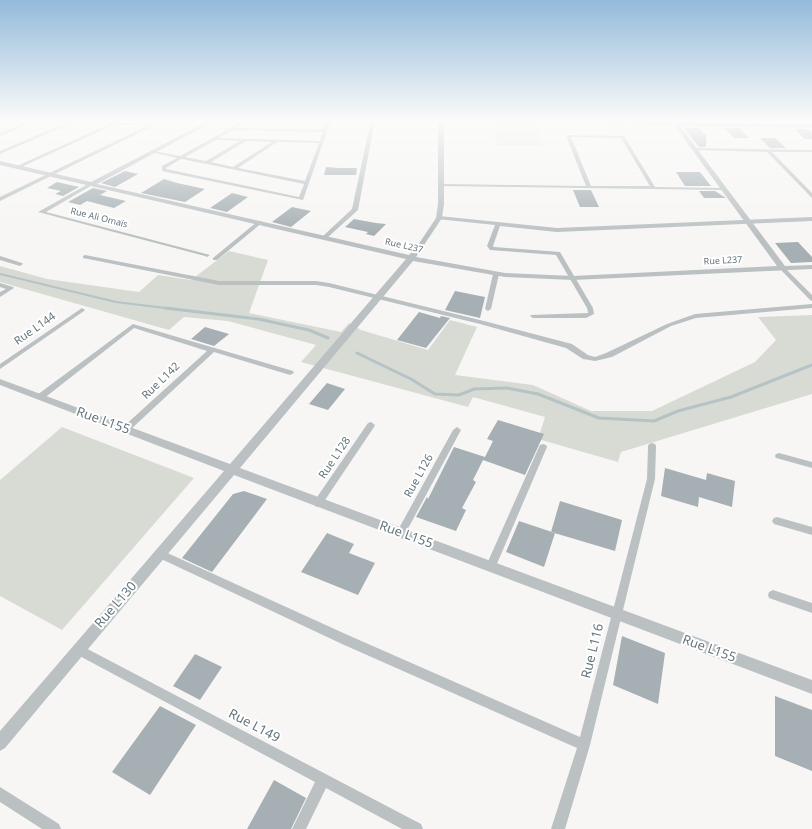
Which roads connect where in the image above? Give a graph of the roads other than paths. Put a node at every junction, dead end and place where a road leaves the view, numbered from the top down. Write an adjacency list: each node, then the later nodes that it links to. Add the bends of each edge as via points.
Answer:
1 (35, 159): 17 (street)
2 (83, 159): 19 (street)
3 (140, 159): 21 (street)
4 (180, 159): 20 (street, via 164,167 164,170 299,199 302,198)
5 (185, 159): 15 (street)
6 (214, 159): 15 (street)
7 (248, 159): 18 (street)
8 (316, 159): 20 (street)
9 (365, 159): 33 (street, via 355,210)
10 (441, 159): 22 (street)
11 (577, 159): 23 (street)
12 (636, 159): 24 (street)
13 (701, 159): 25 (street)
14 (776, 159): 26 (street)
15 (207, 163): 18 (street)
16 (0, 164): 17 (street, Rue L237)
17 (17, 167): 19 (street, Rue L237)
18 (234, 168): 20 (street)
19 (50, 175): 21 (street, Rue L237); 27 (street)
20 (307, 183)
21 (92, 184): 30 (street, Rue L237); 34 (street, Rue Ali Omaïs, via 42,212)
22 (441, 185): 23 (street); 28 (street)
23 (589, 187): 24 (street)
24 (653, 188): 25 (street)
25 (724, 189): 31 (street)
26 (812, 196)
27 (0, 199)
28 (439, 218): 32 (street); 37 (street, Rue L130)
29 (812, 219): 31 (street)
30 (260, 222): 33 (street, Rue L237); 38 (street)
31 (748, 222): 32 (street, via 557,230); 41 (street)
32 (498, 225): 43 (street, via 490,246 492,249 558,254)
33 (325, 237): 37 (street, Rue L237)
34 (207, 255)
35 (85, 257): 46 (street, via 219,283 316,283)
36 (0, 258): 39 (street)
37 (411, 258): 42 (street, Rue L237); 46 (street, Rue L130)
38 (215, 259)
39 (20, 264)
40 (812, 267): 41 (street, Rue L237)
41 (783, 268): 43 (street, Rue L237); 47 (street)
42 (496, 274): 43 (street, Rue L237, via 533,278); 49 (street)
43 (572, 278): 51 (street, via 591,314)
44 (0, 285): 45 (street, via 11,288)
45 (0, 295)
46 (378, 297): 48 (street, via 569,346 586,357 595,359 695,316); 64 (street, Rue L130)
47 (812, 299)
48 (812, 306)
49 (488, 309)
50 (82, 310): 53 (street, Rue L144)
51 (533, 316)
52 (212, 350): 54 (street); 56 (street, via 133,326); 58 (street, Rue L142)
53 (0, 367)
54 (290, 373)
55 (0, 382): 56 (street, Rue L155)
56 (40, 397): 58 (street, Rue L155)
57 (371, 425): 65 (street, Rue L128)
58 (126, 429): 64 (street, Rue L155)
59 (457, 430): 68 (street, Rue L126)
60 (652, 446): 73 (street, Rue L116, via 651,479)
61 (543, 447): 70 (street)
62 (779, 456): 63 (street)
63 (812, 465)
64 (233, 468): 65 (street, Rue L155); 69 (street, Rue L130)
65 (318, 503): 68 (street, Rue L155)
66 (777, 521): 67 (street)
67 (812, 531)
68 (401, 533): 70 (street, Rue L155)
69 (160, 554): 74 (street, Rue L130); 77 (street)
70 (491, 566): 73 (street, Rue L155)
71 (773, 595): 72 (street)
72 (812, 608)
73 (616, 615): 75 (street, Rue L155); 77 (street, Rue L116)
74 (78, 649): 76 (street, Rue L130); 78 (street, Rue L149)
75 (812, 687)
76 (0, 743)
77 (584, 745): 83 (street, Rue L116)
78 (323, 780): 81 (street); 82 (street, Rue L149)
79 (0, 794): 80 (street)
80 (54, 829)
81 (299, 829)
82 (416, 829)
83 (558, 829)

